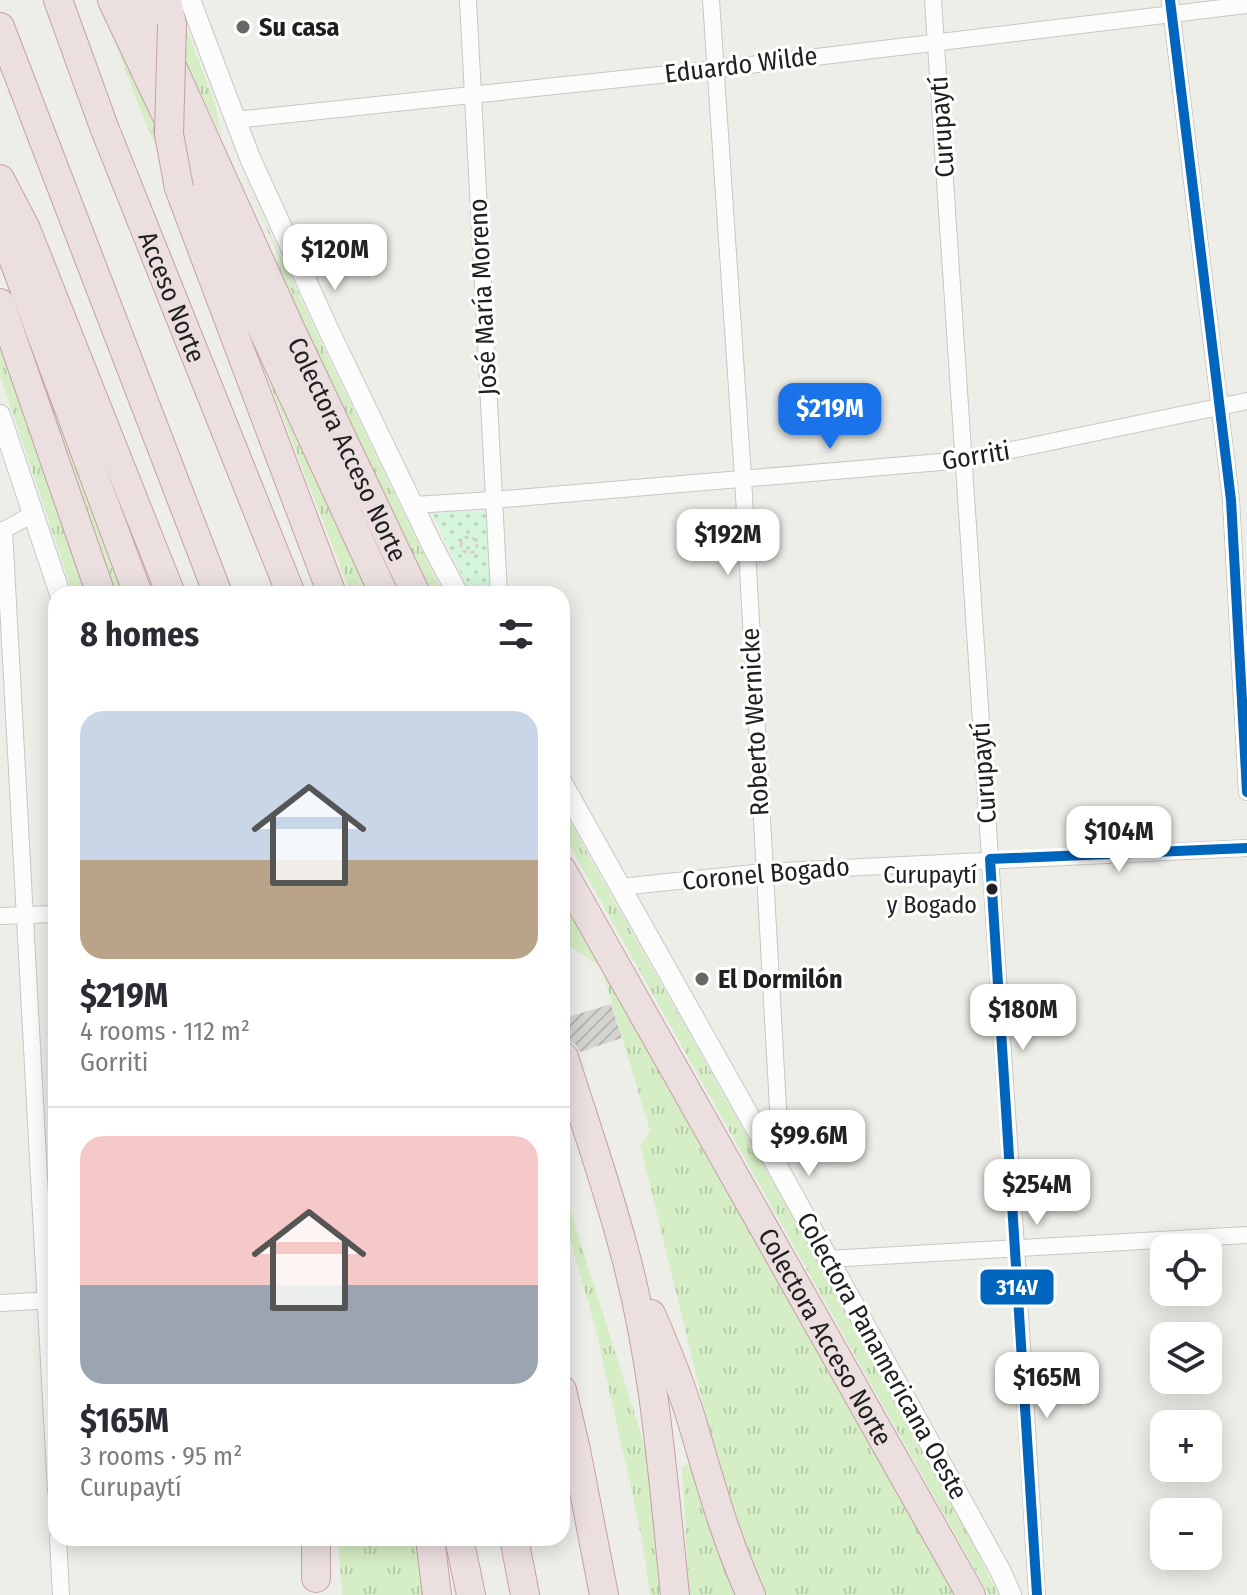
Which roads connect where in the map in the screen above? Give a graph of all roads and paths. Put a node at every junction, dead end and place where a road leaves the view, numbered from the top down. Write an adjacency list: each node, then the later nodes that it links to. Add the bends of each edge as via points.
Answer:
1 (58, 0): 34 (highway, Acceso Norte)
2 (112, 0): 36 (highway)
3 (142, 0): 37 (highway, Colectora Acceso Norte)
4 (190, 0): 15 (street)
5 (468, 0): 14 (street, José María Moreno)
6 (711, 0): 13 (street, Roberto Wernicke)
7 (933, 0): 12 (street, Curupaytí)
8 (1247, 5): 9 (street, Eduardo Wilde)
9 (1171, 8): 12 (street, Eduardo Wilde); 20 (street)
10 (170, 12): 35 (highway, bridge, via 169,134 179,188)
11 (0, 27): 33 (highway)
12 (936, 42): 13 (street, Eduardo Wilde); 22 (street, Curupaytí)
13 (716, 69): 14 (street, Eduardo Wilde); 23 (street, Roberto Wernicke)
14 (473, 94): 15 (street, Eduardo Wilde); 25 (street, José María Moreno)
15 (235, 120): 26 (street)
16 (0, 179): 17 (highway)
17 (8, 211): 31 (highway, via 11,253); 32 (highway, via 26,229)
18 (0, 303): 30 (highway)
19 (1247, 401): 20 (street, Gorriti)
20 (1220, 407): 22 (street, Gorriti); 24 (street)
21 (0, 415): 27 (street)
22 (964, 460): 23 (street, Gorriti); 43 (street, Curupaytí)
23 (743, 478): 25 (street, Gorriti); 44 (street, Roberto Wernicke)
24 (1239, 499): 40 (street)
25 (493, 500): 26 (street, Gorriti); 39 (street, José María Moreno)
26 (414, 505): 38 (street)
27 (33, 514): 28 (street); 29 (street)
28 (2, 530): 48 (street)
29 (57, 586)
30 (98, 586)
31 (135, 586)
32 (168, 586)
33 (215, 586)
34 (288, 586)
35 (329, 586)
36 (380, 586)
37 (412, 586)
38 (454, 586)
39 (498, 586)
40 (1247, 792)
41 (570, 797): 46 (street, Colectora Panamericana Oeste)
42 (1247, 848): 43 (street, Coronel Bogado)
43 (990, 859): 44 (street, Coronel Bogado); 53 (street, Curupaytí)
44 (763, 872): 46 (street, Coronel Bogado); 51 (street, Roberto Wernicke, via 779,1126)
45 (570, 884): 74 (highway, Colectora Acceso Norte)
46 (620, 887): 51 (street, Colectora Panamericana Oeste)
47 (48, 914): 48 (street)
48 (26, 915): 49 (street); 55 (street)
49 (0, 916)
50 (570, 1076): 54 (highway)
51 (772, 1157): 56 (street, Colectora Panamericana Oeste)
52 (1247, 1235): 53 (street)
53 (1016, 1248): 56 (street); 76 (street, Curupaytí)
54 (625, 1251): 72 (highway, via 656,1407); 73 (highway, via 675,1373)
55 (48, 1254)
56 (828, 1259): 75 (street, Colectora Panamericana Oeste)
57 (48, 1300): 58 (street)
58 (0, 1303)
59 (570, 1424): 71 (highway)
60 (58, 1546): 67 (street)
61 (310, 1546): 66 (street)
62 (316, 1546): 66 (highway)
63 (431, 1546): 68 (highway)
64 (461, 1546): 69 (highway)
65 (516, 1546): 70 (highway)
66 (316, 1578)
67 (61, 1595)
68 (437, 1595)
69 (471, 1595)
70 (525, 1595)
71 (604, 1595)
72 (675, 1595)
73 (751, 1595)
74 (971, 1595)
75 (1011, 1595)
76 (1037, 1595)

